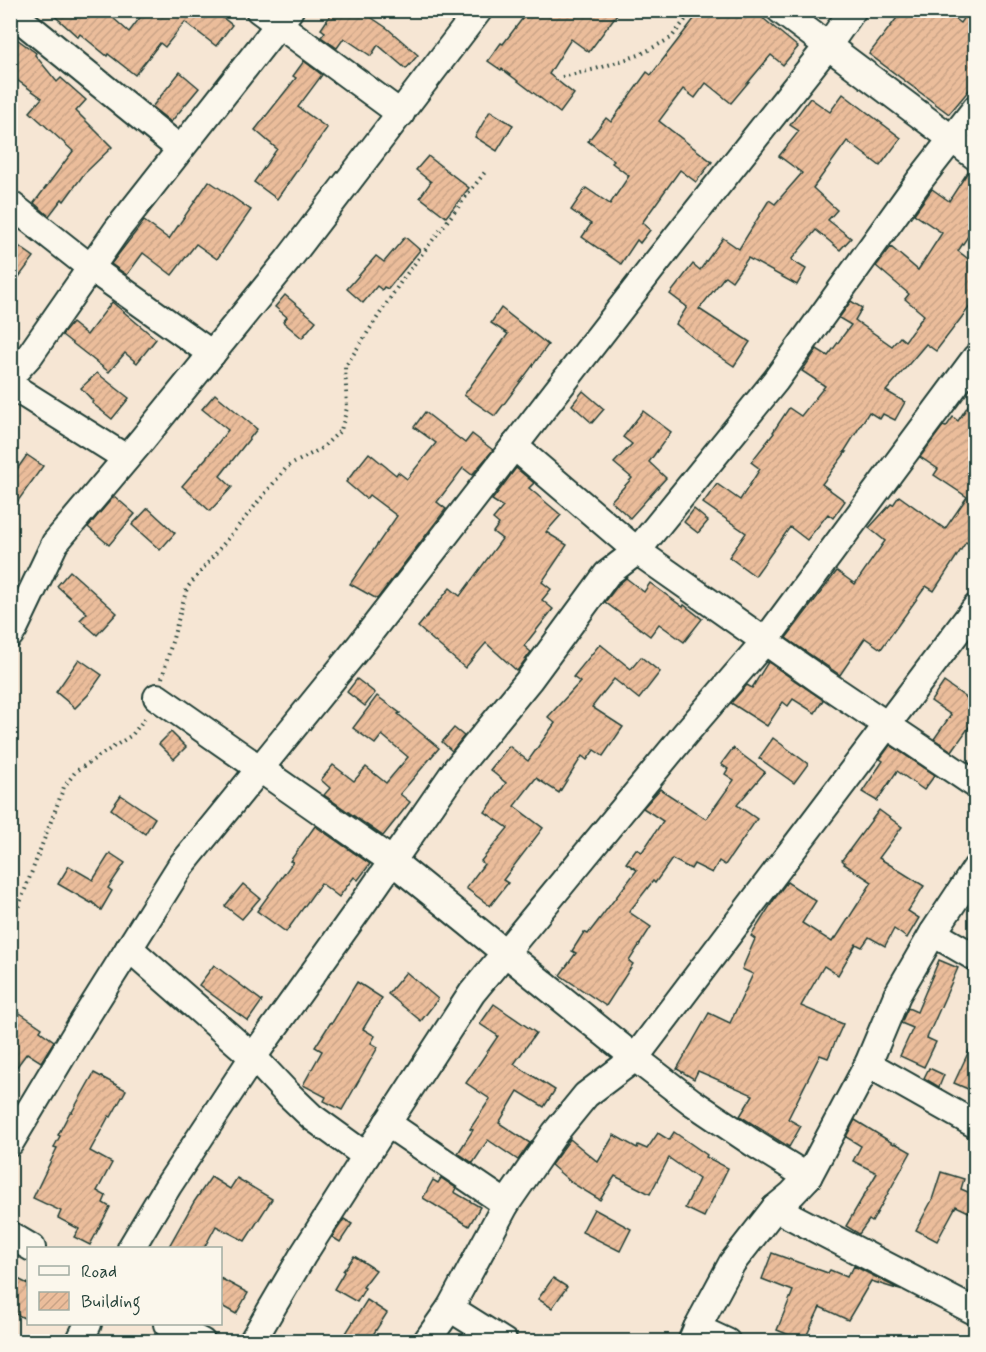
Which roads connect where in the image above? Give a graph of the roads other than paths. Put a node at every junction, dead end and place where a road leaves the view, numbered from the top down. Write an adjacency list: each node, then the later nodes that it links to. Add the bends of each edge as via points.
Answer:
1 (479, 10): 8 (street)
2 (780, 10): 6 (street)
3 (853, 10): 6 (street)
4 (10, 11): 10 (street)
5 (276, 16): 8 (street); 10 (street)
6 (828, 47): 9 (street); 18 (street)
7 (975, 108): 9 (street)
8 (401, 114): 14 (street)
9 (951, 139): 11 (street); 20 (street, via 776,380)
10 (180, 149): 13 (street)
11 (975, 157)
12 (10, 204): 13 (street)
13 (91, 268): 14 (street); 16 (street)
14 (212, 354): 19 (street)
15 (975, 357): 23 (street)
16 (10, 377)
17 (10, 385): 19 (street)
18 (514, 446): 20 (street); 26 (street)
19 (126, 458): 22 (street, via 55,543)
20 (637, 551): 23 (street); 28 (street, via 607,574 529,680 457,768)
21 (975, 606): 25 (street)
22 (10, 635)
23 (765, 641): 25 (street); 32 (street)
24 (157, 697): 26 (street)
25 (887, 725): 27 (street); 35 (street)
26 (260, 768): 28 (street); 31 (street, via 180,867)
27 (975, 785)
28 (392, 861): 32 (street); 34 (street)
29 (975, 868): 30 (street)
30 (933, 933): 33 (street); 36 (street, via 897,995)
31 (129, 948): 34 (street); 39 (street)
32 (505, 954): 35 (street); 37 (street, via 472,993)
33 (975, 958)
34 (253, 1057): 40 (street, via 312,1117); 46 (street)
35 (634, 1058): 41 (street, via 692,1102); 42 (street, via 586,1095)
36 (868, 1064): 38 (street); 41 (street)
37 (387, 1123): 40 (street); 42 (street)
38 (975, 1125)
39 (10, 1143)
40 (366, 1155): 54 (street)
41 (808, 1177): 43 (street)
42 (506, 1204): 47 (street)
43 (775, 1208): 48 (street); 51 (street, via 732,1263)
44 (10, 1235): 45 (street)
45 (30, 1247)
46 (132, 1247)
47 (450, 1308): 55 (street); 56 (street)
48 (975, 1312)
49 (87, 1325): 52 (street)
50 (170, 1325): 53 (street)
51 (694, 1335): 57 (street)
52 (79, 1341)
53 (202, 1341)
54 (252, 1341)
55 (426, 1341)
56 (504, 1341)
57 (727, 1341)

